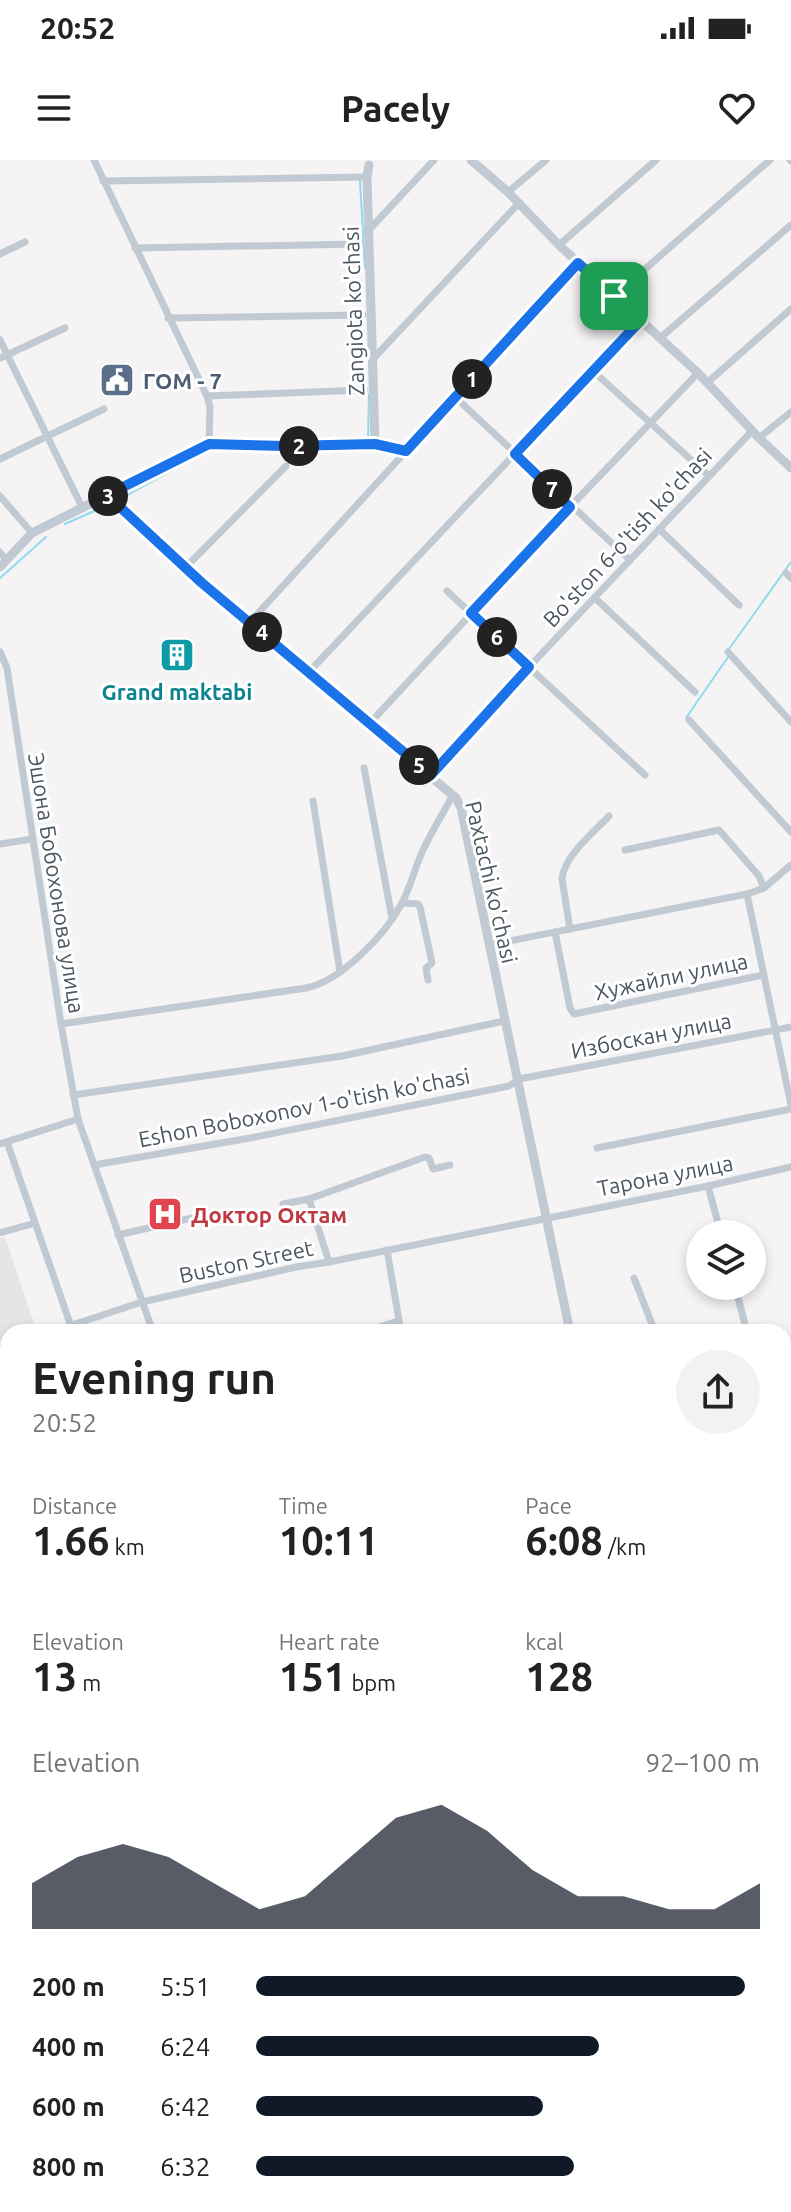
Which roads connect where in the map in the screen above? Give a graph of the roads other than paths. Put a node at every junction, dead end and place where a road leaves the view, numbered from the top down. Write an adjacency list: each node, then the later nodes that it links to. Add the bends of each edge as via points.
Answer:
1 (94, 160): 9 (street)
2 (434, 160): 13 (street)
3 (471, 160): 10 (street)
4 (546, 160): 10 (street)
5 (656, 160): 16 (street)
6 (770, 160): 20 (street)
7 (369, 165): 8 (street, Zangiota ko'chasi)
8 (367, 177): 9 (street); 13 (street, Zangiota ko'chasi)
9 (103, 181): 17 (street)
10 (508, 192): 11 (street)
11 (519, 203): 16 (street); 29 (street)
12 (791, 225): 26 (street)
13 (368, 231): 29 (street, Zangiota ko'chasi)
14 (25, 242): 18 (street)
15 (361, 244): 17 (street)
16 (559, 245): 19 (street)
17 (135, 248): 23 (street)
18 (0, 254)
19 (578, 263): 20 (street); 35 (street)
20 (614, 296): 24 (street)
21 (791, 309): 32 (street)
22 (363, 315): 23 (street)
23 (168, 318): 34 (street)
24 (641, 320): 26 (street); 30 (street)
25 (65, 328): 28 (street)
26 (660, 338): 31 (street)
27 (0, 340): 28 (street)
28 (4, 357): 40 (street)
29 (372, 360): 42 (street, Zangiota ko'chasi)
30 (593, 371): 38 (street); 44 (street)
31 (698, 373): 32 (street); 38 (street)
32 (708, 382): 39 (street)
33 (365, 390): 34 (street)
34 (207, 396): 41 (street)
35 (455, 397): 43 (street); 44 (street)
36 (104, 409): 40 (street)
37 (791, 412): 39 (street, Bo'ston 6-o'tish ko'chasi)
38 (651, 423): 48 (street); 52 (street)
39 (756, 434): 47 (street); 48 (street, Bo'ston 6-o'tish ko'chasi)
40 (48, 437): 45 (street); 51 (street)
41 (209, 444): 42 (street); 49 (street)
42 (375, 444): 43 (street)
43 (406, 451): 62 (street)
44 (515, 454): 52 (street); 66 (street)
45 (0, 459)
46 (286, 466): 57 (street)
47 (791, 468)
48 (709, 476): 53 (street, Bo'ston 6-o'tish ko'chasi)
49 (107, 495): 51 (street); 57 (street, Paxtachi ko'chasi)
50 (0, 496): 54 (street)
51 (82, 507): 54 (street)
52 (570, 507): 56 (street); 61 (street)
53 (659, 529): 56 (street, Bo'ston 6-o'tish ko'chasi); 60 (street)
54 (32, 533): 55 (street)
55 (2, 560)
56 (630, 560): 59 (street, Bo'ston 6-o'tish ko'chasi)
57 (185, 568): 62 (street, Paxtachi ko'chasi)
58 (447, 591): 61 (street)
59 (595, 598): 65 (street, Bo'ston 6-o'tish ko'chasi); 67 (street)
60 (739, 605)
61 (471, 613): 65 (street); 70 (street)
62 (250, 622): 66 (street, Paxtachi ko'chasi)
63 (0, 652): 78 (street, Эшона Бобохонова улица, via 7,668)
64 (728, 652): 69 (street)
65 (529, 667): 72 (street, Bo'ston 6-o'tish ko'chasi); 73 (street)
66 (309, 672): 70 (street, Paxtachi ko'chasi)
67 (695, 692)
68 (689, 720): 77 (street)
69 (791, 722)
70 (370, 723): 72 (street, Paxtachi ko'chasi)
71 (364, 768): 85 (street)
72 (431, 775): 74 (street, Paxtachi ko'chasi)
73 (645, 775)
74 (453, 795): 84 (street, via 422,851); 88 (street, Paxtachi ko'chasi, via 461,808)
75 (313, 801): 89 (street)
76 (609, 816): 86 (street, via 563,871)
77 (791, 832)
78 (32, 839): 79 (street); 93 (street, Эшона Бобохонова улица)
79 (0, 844)
80 (625, 850): 82 (street, via 719,830)
81 (791, 865): 82 (street)
82 (764, 888): 83 (street)
83 (747, 894): 86 (street); 90 (street)
84 (402, 903): 85 (street); 91 (street, via 420,907 432,965 426,968)
85 (392, 918): 89 (street)
86 (570, 929): 87 (street)
87 (555, 932): 88 (street); 90 (street, Хужайли улица, via 574,1014)
88 (489, 945): 92 (street, Paxtachi ko'chasi)
89 (340, 972): 93 (street, via 318,986)
90 (763, 975): 95 (street)
91 (428, 980)
92 (504, 1021): 96 (street, Paxtachi ko'chasi); 97 (street, via 342,1056)
93 (61, 1024): 97 (street, Эшона Бобохонова улица)
94 (791, 1027): 95 (street, Избоскан улица)
95 (775, 1030): 96 (street, Избоскан улица); 98 (street)
96 (519, 1079): 102 (street, Eshon Boboxonov 1-o'tish ko'chasi, via 509,1086); 109 (street, Paxtachi ko'chasi)
97 (73, 1095): 99 (street, Эшона Бобохонова улица)
98 (791, 1107): 101 (street)
99 (78, 1119): 100 (street); 102 (street, Эшона Бобохонова улица)
100 (3, 1143): 111 (street)
101 (597, 1148)
102 (94, 1165): 113 (street, Эшона Бобохонова улица)
103 (450, 1165): 106 (street, via 433,1169 427,1157)
104 (791, 1167): 105 (street, Тарона улица)
105 (708, 1186): 109 (street, Тарона улица); 110 (street)
106 (309, 1199): 107 (street); 115 (street)
107 (283, 1204)
108 (196, 1217): 113 (street)
109 (546, 1217): 114 (street, Buston Street); 125 (street, Paxtachi ko'chasi)
110 (717, 1220)
111 (35, 1223): 112 (street); 120 (street)
112 (0, 1233)
113 (118, 1235): 118 (street, Эшона Бобохонова улица)
114 (387, 1250): 115 (street, Buston Street); 119 (street)
115 (329, 1262): 118 (street, Buston Street)
116 (634, 1278): 126 (street)
117 (739, 1300): 127 (street)
118 (142, 1302): 121 (street, Buston Street); 122 (street, Эшона Бобохонова улица)
119 (398, 1321): 123 (street); 124 (street)
120 (70, 1324)
121 (85, 1324)
122 (150, 1324)
123 (389, 1324)
124 (399, 1324)
125 (568, 1324)
126 (652, 1324)
127 (745, 1324)

